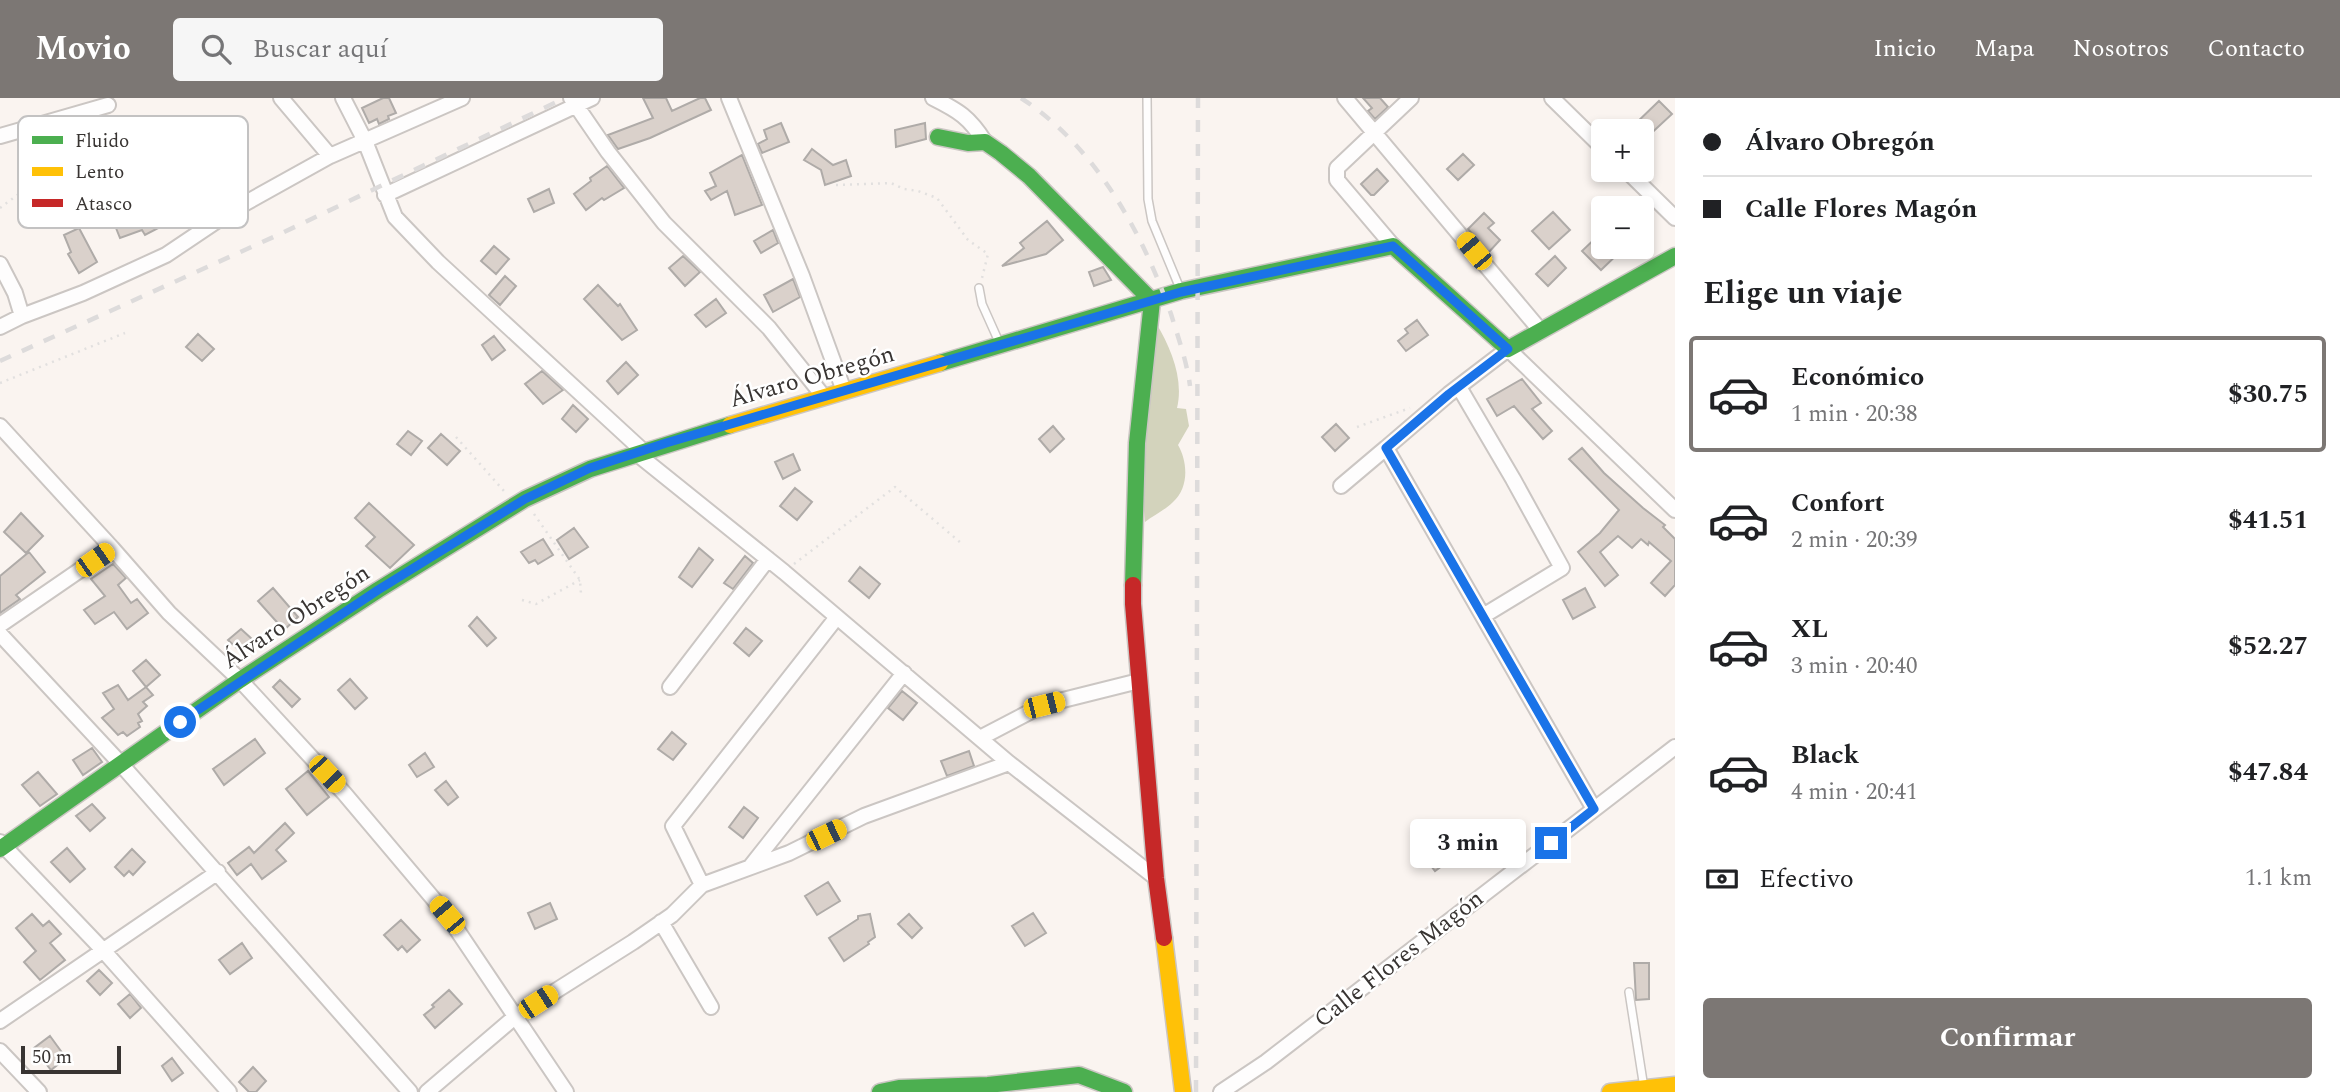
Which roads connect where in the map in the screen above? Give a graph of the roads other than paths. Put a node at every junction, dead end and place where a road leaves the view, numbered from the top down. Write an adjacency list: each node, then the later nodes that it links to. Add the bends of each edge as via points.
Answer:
1 (281, 98): 21 (street)
2 (343, 98): 19 (street)
3 (462, 98): 19 (street)
4 (592, 98): 11 (street)
5 (729, 98): 39 (street)
6 (933, 98): 20 (street, via 962,112)
7 (1147, 98): 31 (lane, via 1148,199 1152,221)
8 (1345, 98): 15 (street)
9 (1411, 98): 15 (street)
10 (1552, 98): 17 (street)
11 (573, 102): 23 (street); 40 (street, via 664,223 769,328)
12 (108, 105): 13 (street)
13 (70, 116)
14 (18, 131): 16 (street)
15 (1375, 133): 27 (street, via 1337,168 1337,180); 35 (street)
16 (0, 136)
17 (1591, 136)
18 (938, 137): 20 (street)
19 (365, 141): 21 (street); 23 (street)
20 (985, 142): 32 (street, via 1029,176)
21 (330, 156): 24 (street)
22 (1638, 182): 25 (street)
23 (385, 195): 43 (street, via 394,217)
24 (248, 202)
25 (1675, 218)
26 (206, 228): 33 (street, via 166,255)
27 (1393, 246): 31 (street, Álvaro Obregón); 37 (street)
28 (1675, 256): 35 (street)
29 (0, 264): 33 (street)
30 (979, 288): 36 (lane)
31 (1181, 292): 32 (street, Álvaro Obregón)
32 (1152, 301): 36 (street, Álvaro Obregón); 54 (street, via 1136,443 1133,604)
33 (22, 316): 34 (street)
34 (0, 327)
35 (1540, 330): 37 (street)
36 (1001, 345): 39 (street, Álvaro Obregón)
37 (1508, 349): 38 (street); 45 (street)
38 (1459, 387): 42 (street); 48 (street, via 1562,568)
39 (845, 391): 40 (street, Álvaro Obregón)
40 (824, 397): 43 (street, Álvaro Obregón)
41 (0, 426): 46 (street)
42 (1386, 448): 44 (street); 48 (street)
43 (640, 452): 47 (street); 53 (street, Álvaro Obregón, via 590,468 520,501)
44 (1341, 486)
45 (1675, 510)
46 (112, 548): 50 (street); 53 (street, via 169,613)
47 (768, 559): 49 (street); 55 (street)
48 (1483, 616): 60 (street)
49 (838, 617): 52 (street); 65 (street, via 673,826)
50 (0, 625)
51 (0, 634): 58 (street)
52 (904, 673): 56 (street); 62 (street)
53 (240, 680): 58 (street, Álvaro Obregón); 70 (street, via 447,915)
54 (1139, 681): 56 (street, via 1044,705); 64 (street)
55 (670, 687)
56 (980, 738): 59 (street)
57 (1675, 747): 60 (street, Calle Flores Magón)
58 (120, 763): 61 (street, Álvaro Obregón); 63 (street)
59 (1009, 763): 62 (street, via 864,816); 64 (street)
60 (1594, 809): 83 (street, Calle Flores Magón)
61 (1, 846): 67 (street)
62 (749, 868): 65 (street)
63 (218, 872): 67 (street); 77 (street)
64 (1156, 878): 82 (street)
65 (702, 886): 66 (street)
66 (661, 922): 69 (street); 70 (street)
67 (102, 949): 71 (street); 76 (street)
68 (1629, 992): 74 (lane)
69 (711, 1007)
70 (516, 1016): 78 (street); 79 (street)
71 (0, 1021)
72 (0, 1051): 75 (street)
73 (1675, 1085): 74 (street)
74 (1644, 1088): 84 (street)
75 (39, 1092)
76 (229, 1092)
77 (410, 1092)
78 (427, 1092)
79 (566, 1092)
80 (880, 1092): 81 (street, via 1079,1075)
81 (1124, 1092)
82 (1183, 1092)
83 (1221, 1092)
84 (1610, 1092)

